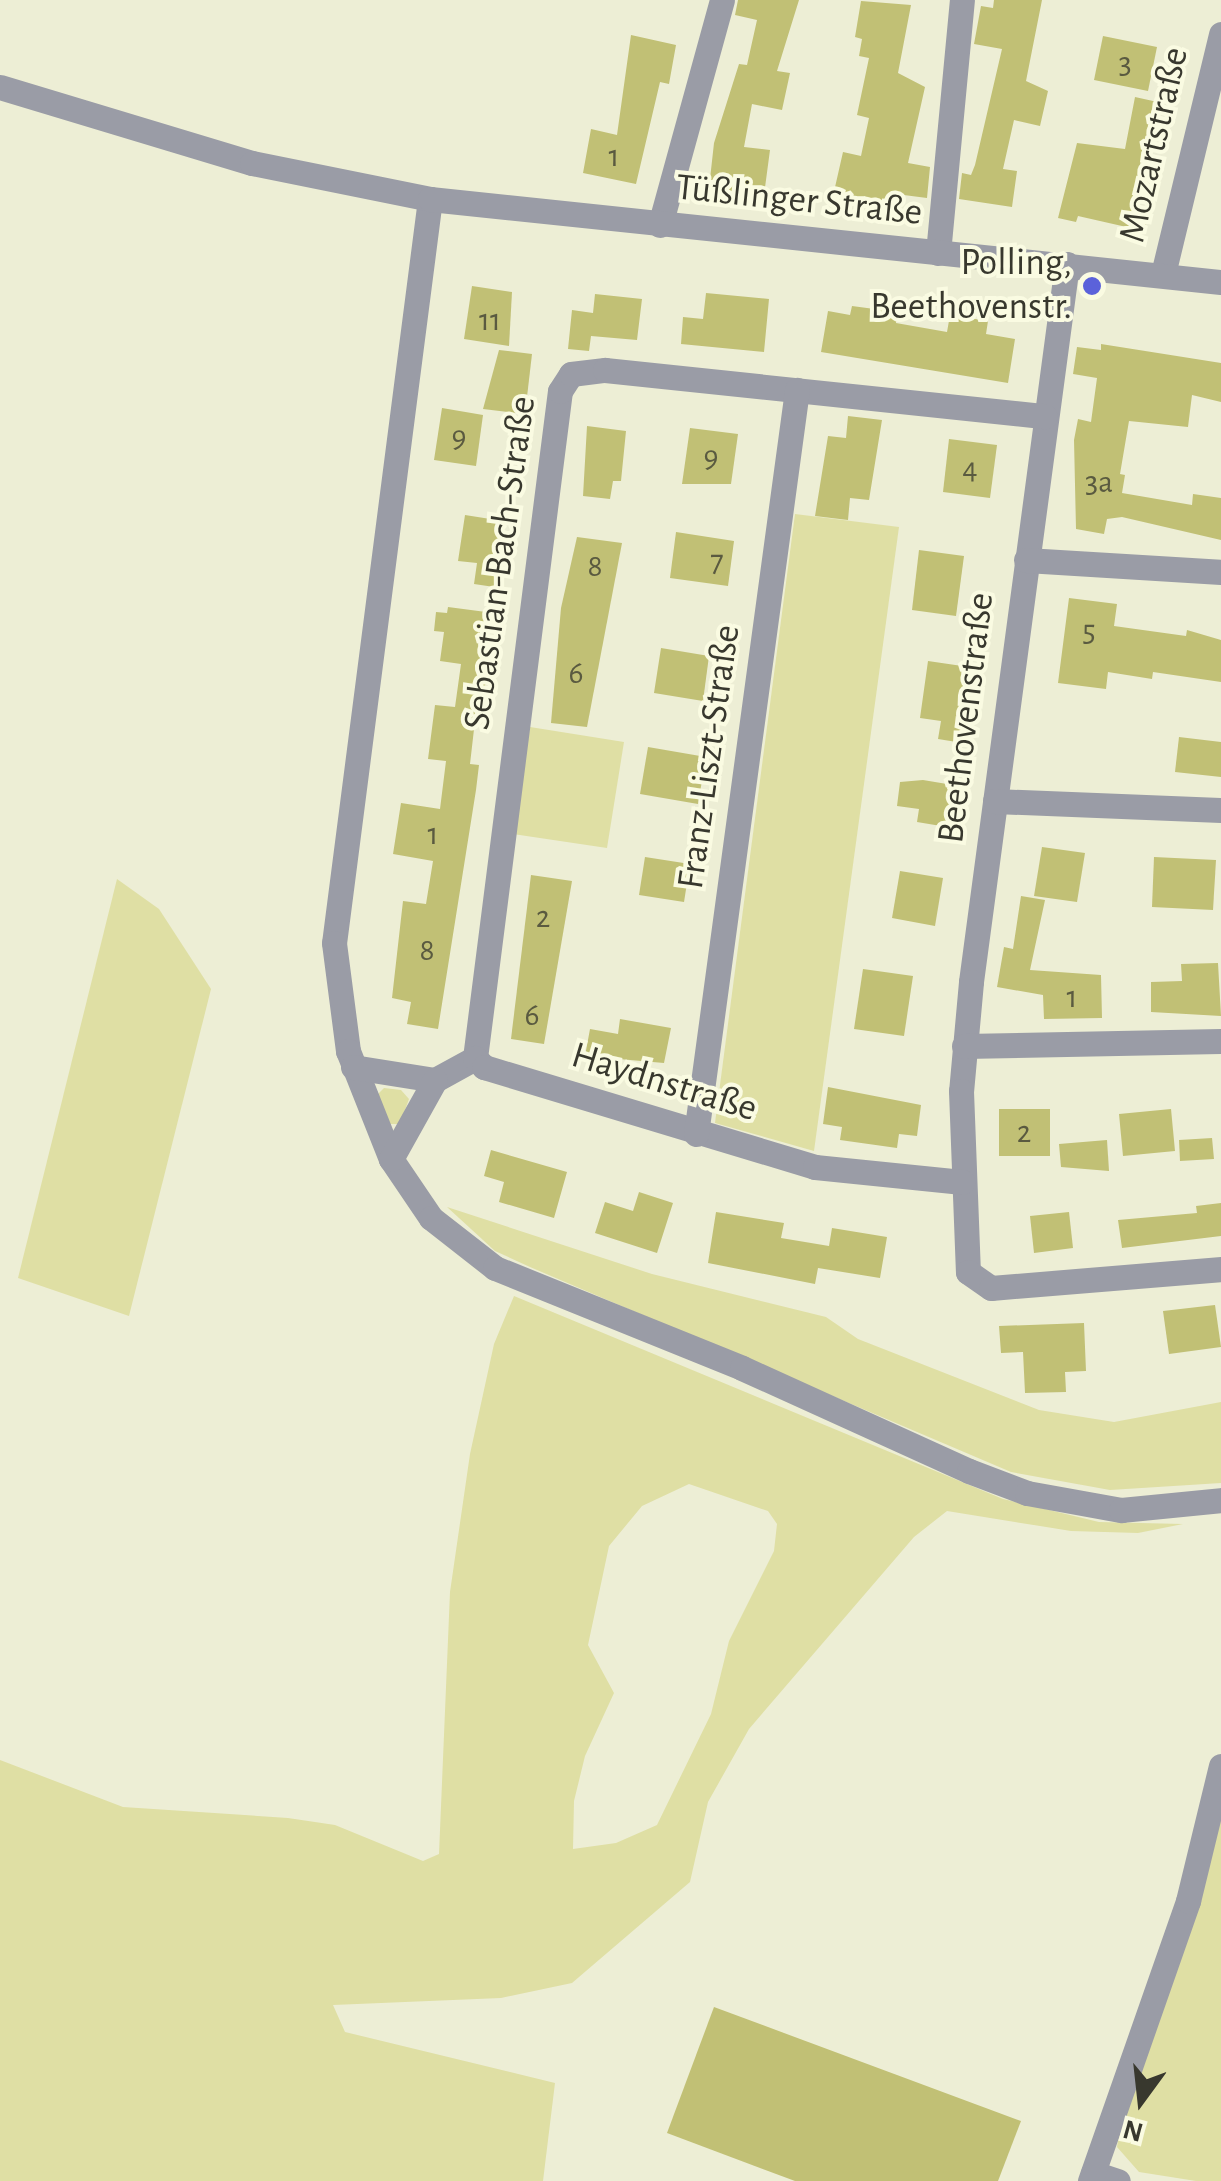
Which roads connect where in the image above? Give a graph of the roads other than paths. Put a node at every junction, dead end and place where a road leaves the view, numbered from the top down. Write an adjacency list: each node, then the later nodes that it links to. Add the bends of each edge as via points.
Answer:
1 (722, 0): 6 (street)
2 (962, 0): 7 (street)
3 (1221, 34): 9 (street, Mozartstraße)
4 (0, 88): 5 (street, Tüßlinger Straße, via 252,164)
5 (430, 199): 6 (street, Tüßlinger Straße); 20 (street, via 334,943 334,980)
6 (660, 225): 7 (street, Tüßlinger Straße)
7 (938, 252): 8 (street, Tüßlinger Straße)
8 (1068, 264): 9 (street, Tüßlinger Straße); 12 (street, Beethovenstraße)
9 (1163, 274): 10 (street, Tüßlinger Straße)
10 (1221, 282)
11 (797, 390): 12 (street, Sebastian-Bach-Straße); 19 (street, Sebastian-Bach-Straße, via 605,370 571,374 560,391); 22 (street, Franz-Liszt-Straße)
12 (1045, 416): 13 (street, Beethovenstraße)
13 (1026, 560): 14 (street); 15 (street, Beethovenstraße)
14 (1221, 572)
15 (995, 801): 16 (street); 18 (street, Beethovenstraße)
16 (1221, 810)
17 (1221, 1042): 18 (street)
18 (964, 1046): 24 (street, Beethovenstraße)
19 (475, 1058): 21 (street); 22 (street, Haydnstraße, via 484,1067)
20 (353, 1068): 21 (street); 23 (street)
21 (435, 1080): 23 (street)
22 (696, 1134): 24 (street, Haydnstraße, via 853,1176)
23 (391, 1159): 26 (street, via 431,1218 495,1268 742,1368 969,1471 1027,1493 1122,1510)
24 (962, 1182): 25 (street, Beethovenstraße, via 968,1272 980,1285)
25 (1221, 1269)
26 (1221, 1500)
27 (1221, 1766): 28 (street, via 1188,1901)
28 (1091, 2177): 29 (street)
29 (1118, 2181)

